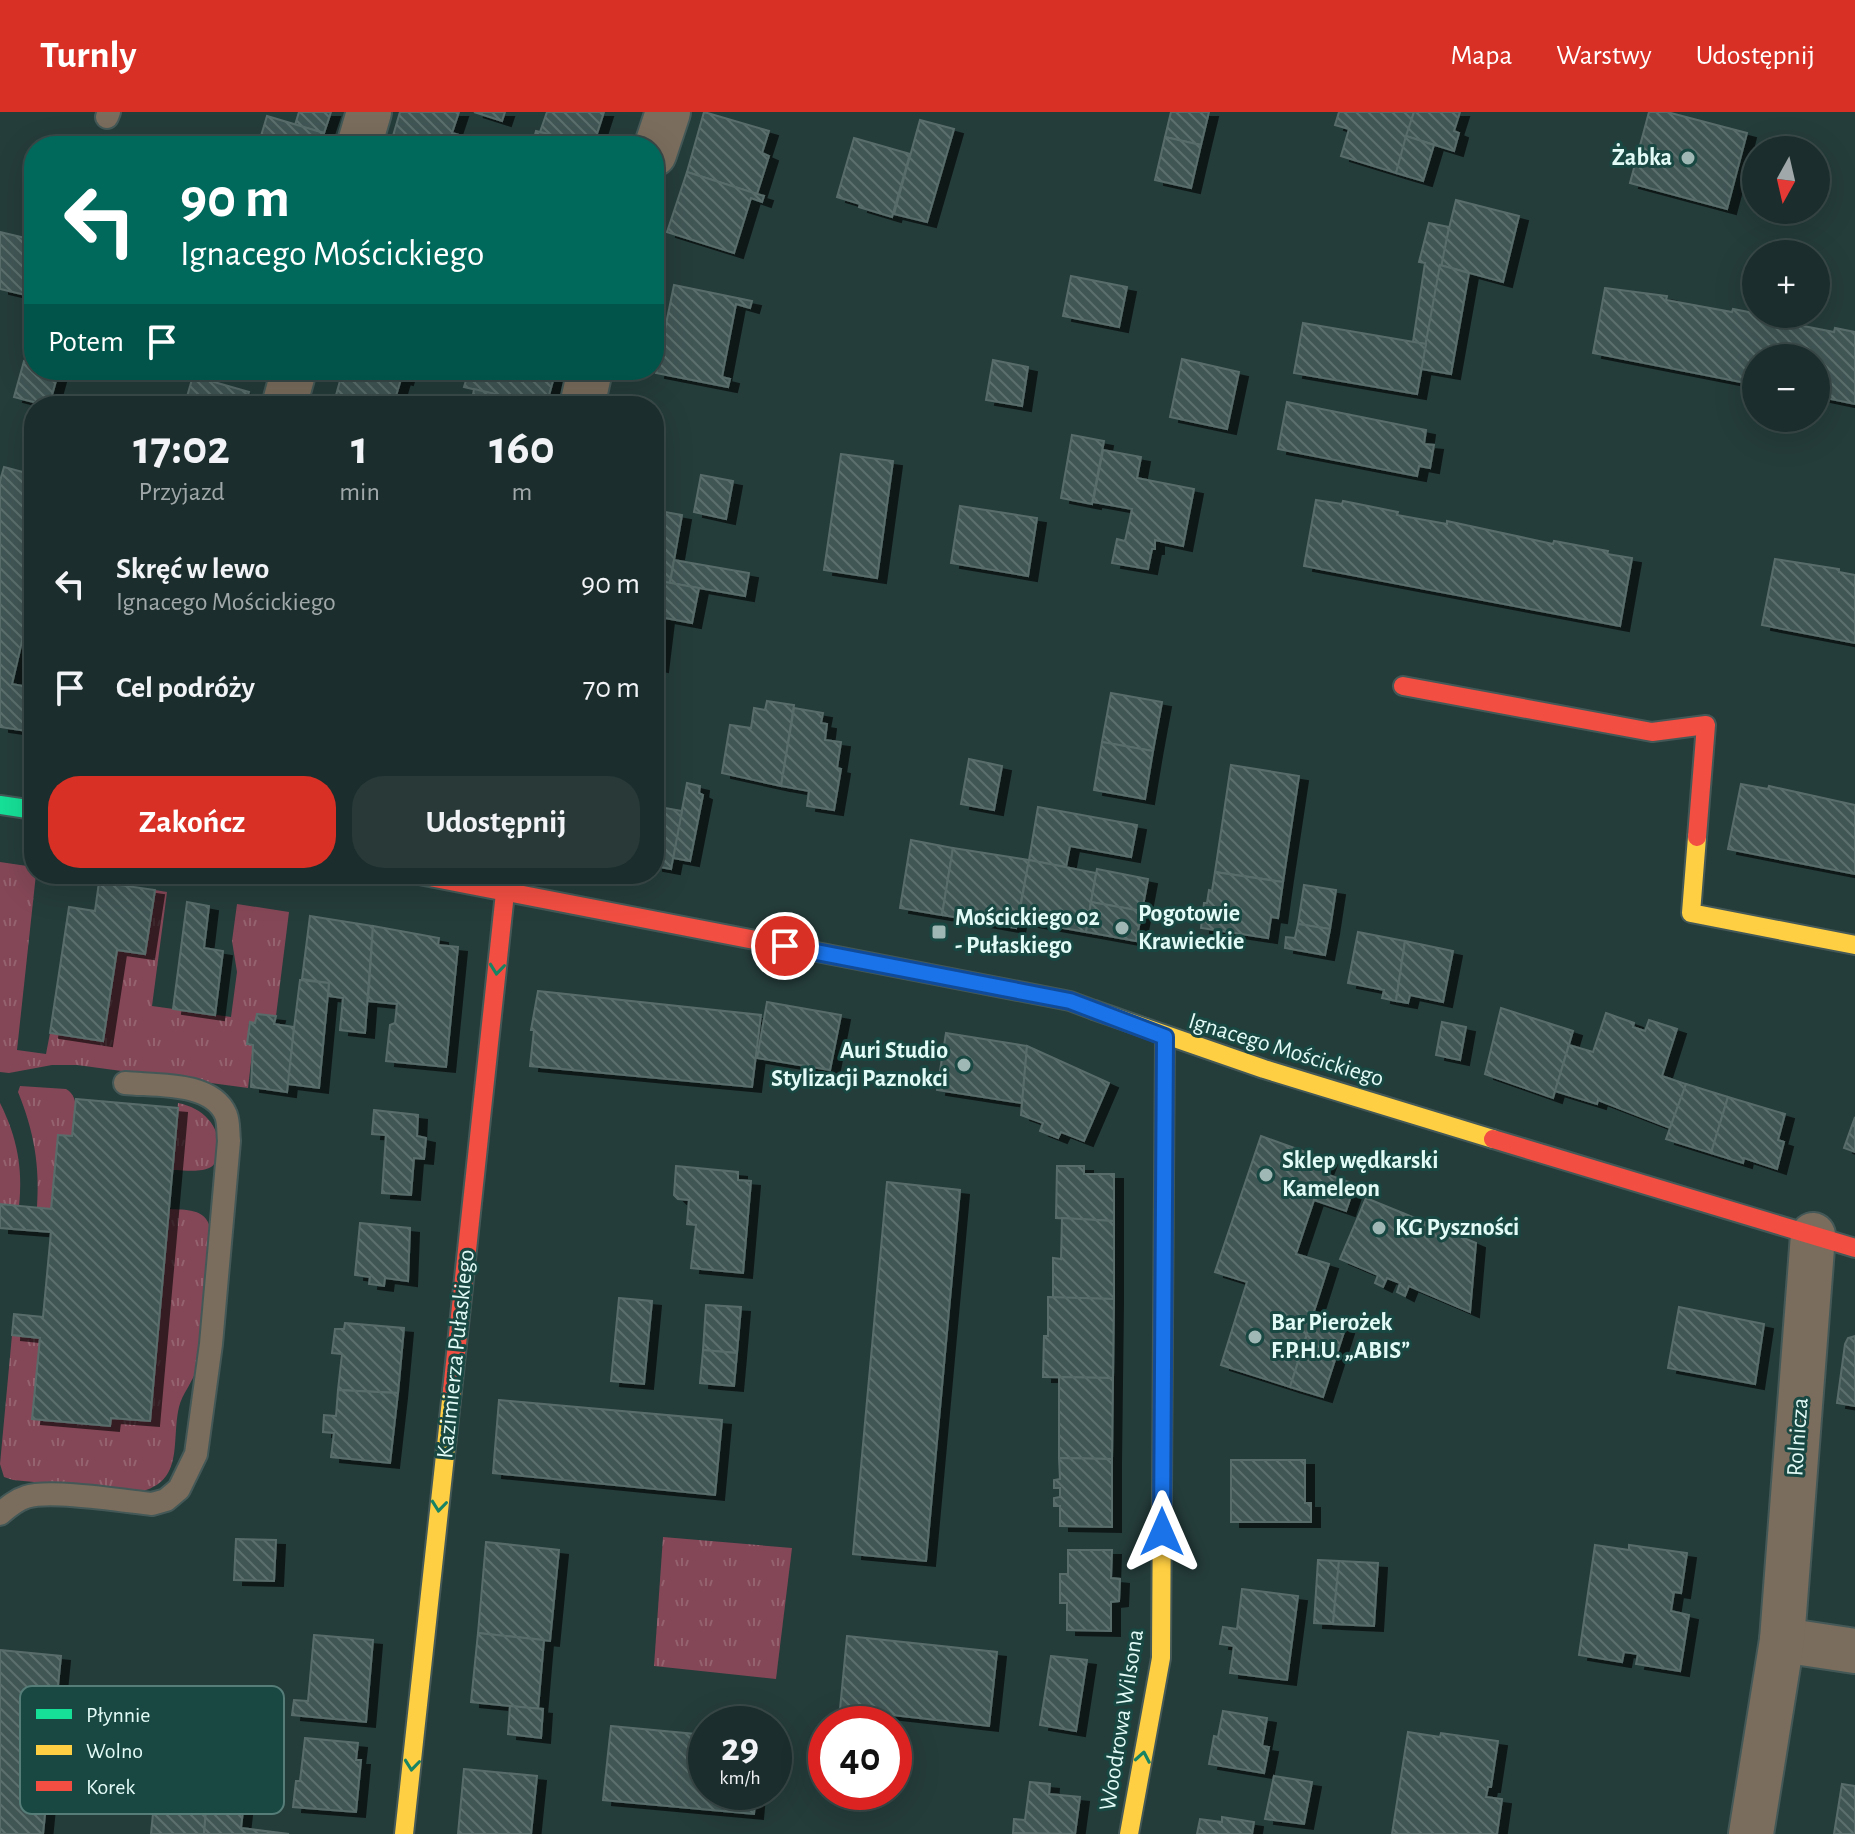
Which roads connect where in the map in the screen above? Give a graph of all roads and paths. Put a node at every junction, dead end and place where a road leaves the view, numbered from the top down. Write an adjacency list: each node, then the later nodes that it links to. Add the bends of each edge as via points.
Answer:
1 (369, 112): 3 (street)
2 (668, 112): 4 (street)
3 (362, 136)
4 (660, 136)
5 (1403, 686): 10 (street, via 1652,732 1706,725 1691,913)
6 (0, 805): 7 (street)
7 (24, 809)
8 (506, 884): 18 (street, Kazimierza Pułaskiego, one-way to 18)
9 (511, 884): 11 (street, Ignacego Mościckiego, via 1070,1001)
10 (1855, 945)
11 (1165, 1037): 13 (street, Ignacego Mościckiego); 19 (street, Woodrowa Wilsona, one-way to 11, via 1161,1658)
12 (125, 1083): 15 (lane, via 202,1093 222,1107 227,1118 217,1283 196,1454 179,1489 166,1500 152,1504 27,1496)
13 (1813, 1235): 14 (street, Ignacego Mościckiego); 16 (street, Rolnicza)
14 (1855, 1248)
15 (0, 1514)
16 (1782, 1640): 17 (street); 20 (street, Rolnicza)
17 (1855, 1651)
18 (404, 1834)
19 (1129, 1834)
20 (1751, 1834)

